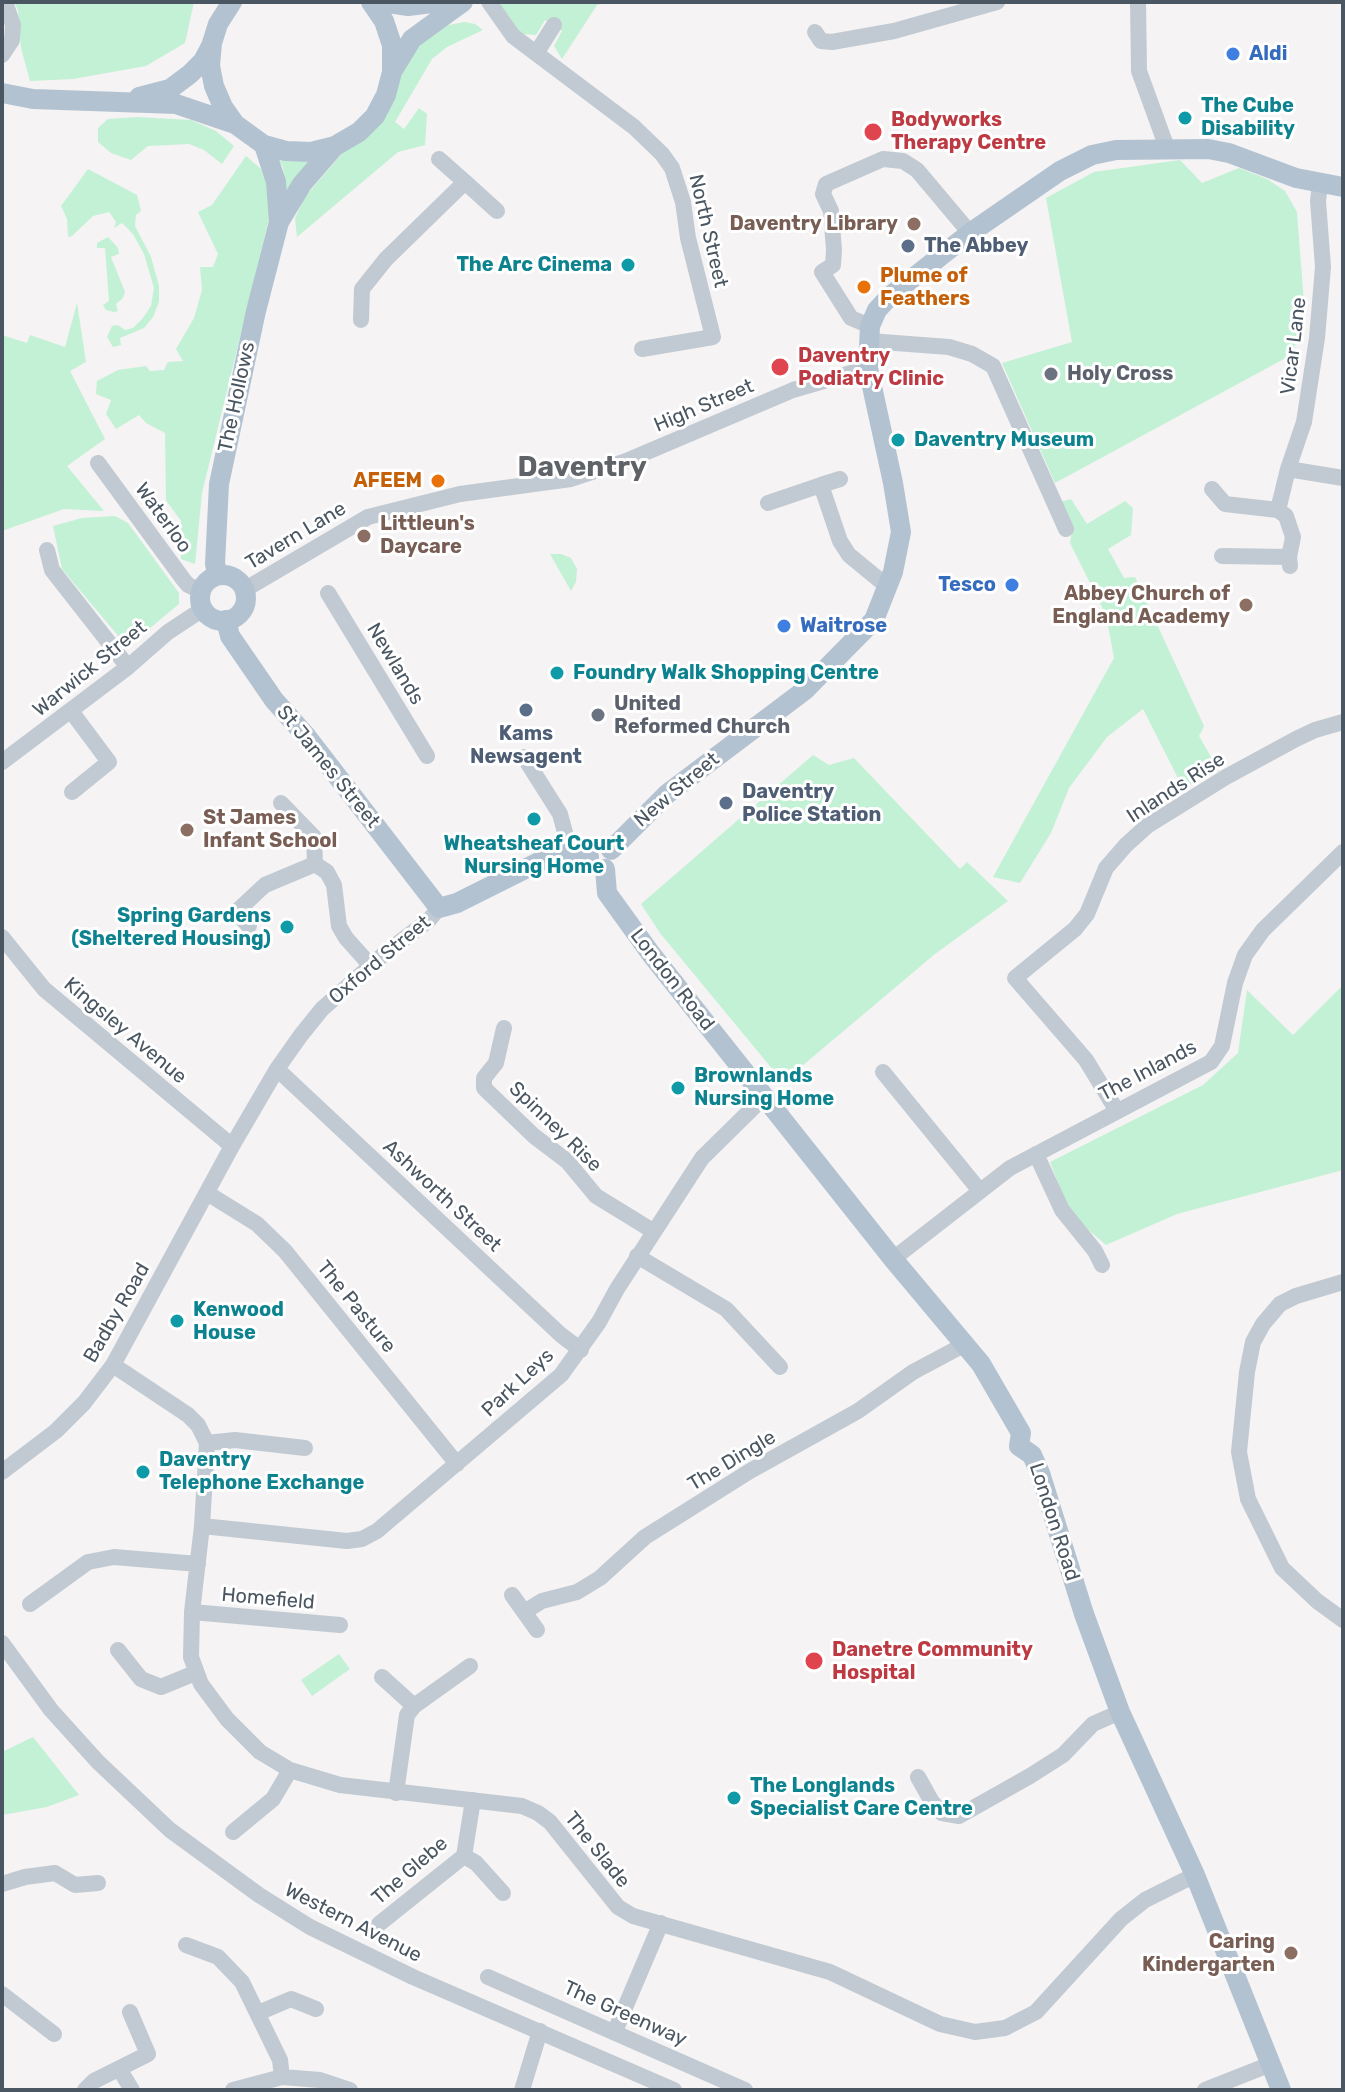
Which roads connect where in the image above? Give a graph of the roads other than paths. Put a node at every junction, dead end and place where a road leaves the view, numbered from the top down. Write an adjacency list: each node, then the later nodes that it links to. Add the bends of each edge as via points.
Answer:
1 (5, 2): 14 (street, via 13,25 12,40)
2 (232, 2): 12 (main road)
3 (371, 2): 15 (main road, via 392,45)
4 (382, 2): 5 (main road)
5 (440, 2)
6 (463, 2): 15 (main road, via 412,39)
7 (489, 2): 13 (street, North Street, via 513,36)
8 (997, 2): 11 (street, via 832,42 821,41)
9 (1138, 2): 21 (street, via 1139,71)
10 (554, 25): 13 (street)
11 (815, 32)
12 (212, 43): 17 (main road, via 203,61 170,89); 18 (main road, via 214,86)
13 (537, 52): 31 (street, North Street, via 634,127 672,168 713,337)
14 (2, 55)
15 (392, 72): 20 (main road, via 375,116)
16 (2, 93): 17 (main road)
17 (120, 102): 18 (main road, via 176,104)
18 (235, 124): 19 (main road)
19 (264, 145): 20 (main road, via 311,152); 27 (main road, via 276,182)
20 (335, 146): 27 (main road, via 302,184)
21 (1167, 148): 24 (main road, via 1229,153); 28 (main road, via 1092,155)
22 (439, 159): 23 (street)
23 (465, 182): 26 (street); 29 (street, via 362,289)
24 (1320, 184): 25 (main road); 34 (street, Vicar Lane, via 1323,267 1317,338 1304,422)
25 (1343, 187)
26 (497, 211)
27 (279, 222): 45 (main road, The Hollows, via 219,484)
28 (970, 233): 30 (main road, via 890,296 877,310); 30 (street, via 917,170 903,161 883,159 826,184 823,194 831,211 834,250 833,265 822,272 851,318)
29 (361, 320)
30 (869, 334): 32 (main road, New Street); 42 (street, via 949,347 993,366)
31 (642, 349)
32 (868, 368): 41 (street, High Street, via 793,390 571,479 460,494); 46 (main road, New Street, via 901,532)
33 (98, 463): 49 (street, Waterloo)
34 (1288, 469): 35 (street); 40 (street, Vicar Lane)
35 (1343, 478)
36 (840, 479): 37 (street)
37 (821, 485): 39 (street); 46 (street, via 849,555)
38 (1212, 489): 40 (street, via 1225,504)
39 (768, 503)
40 (1278, 510): 44 (street, via 1286,516 1293,537 1290,562)
41 (368, 517): 47 (street, Tavern Lane)
42 (1066, 529)
43 (47, 550): 51 (street, via 52,570)
44 (1222, 556)
45 (218, 575): 47 (main road, via 236,579); 49 (main road, via 207,581)
46 (888, 587): 60 (main road, New Street, via 874,620 805,690 667,794)
47 (244, 590): 50 (main road, via 243,609)
48 (328, 593): 54 (street, Newlands)
49 (202, 600): 50 (main road, via 214,619); 51 (street, Warwick Street)
50 (226, 620): 62 (main road, St James Street, via 230,636 274,700)
51 (128, 667): 52 (street, Warwick Street)
52 (71, 711): 56 (street, Warwick Street); 57 (street, via 109,762)
53 (1343, 722): 70 (street, Inlands Rise, via 1296,739 1147,826 1106,868 1075,929 1015,978 1086,1060)
54 (427, 756)
55 (524, 757): 60 (street)
56 (2, 762)
57 (72, 792)
58 (281, 803): 61 (street, via 314,837)
59 (1343, 852): 70 (street, The Inlands, via 1263,930 1245,955 1222,1046 1211,1062)
60 (594, 857): 62 (main road, Oxford Street, via 551,856); 69 (main road, London Road, via 607,893)
61 (315, 864): 63 (street, via 265,885 236,912); 65 (street, via 334,885 339,926)
62 (439, 908): 65 (street, Oxford Street)
63 (249, 926)
64 (2, 937): 71 (street, Kingsley Avenue, via 44,989)
65 (371, 966): 67 (street, Oxford Street, via 322,1009)
66 (504, 1028): 75 (street, Spinney Rise, via 484,1088 567,1161 596,1196)
67 (277, 1069): 71 (street, Oxford Street); 81 (street, Ashworth Street)
68 (883, 1072): 73 (street)
69 (763, 1098): 75 (street, Park Leys, via 702,1158); 77 (main road, London Road)
70 (1117, 1111): 72 (street, The Inlands)
71 (232, 1146): 74 (street, Badby Road)
72 (1036, 1154): 73 (street, The Inlands); 78 (street, via 1062,1210)
73 (980, 1191): 77 (street, The Inlands)
74 (207, 1193): 82 (street, Badby Road); 86 (street, The Pasture, via 257,1224 285,1251)
75 (653, 1231): 76 (street, Park Leys)
76 (637, 1256): 81 (street, Park Leys); 83 (street, via 726,1309)
77 (893, 1259): 80 (main road, London Road)
78 (1102, 1265)
79 (1343, 1282): 94 (street, via 1280,1304 1263,1324 1247,1372 1239,1452 1248,1499 1282,1568)
80 (962, 1343): 93 (street, The Dingle, via 645,1537 600,1578); 103 (main road, London Road, via 981,1364 1021,1433 1019,1446 1032,1455 1040,1473)
81 (581, 1350): 86 (street, Park Leys, via 561,1375)
82 (113, 1365): 84 (street, via 188,1415); 87 (street, Badby Road, via 56,1431)
83 (780, 1367)
84 (207, 1443): 85 (street, via 235,1440); 88 (street, The Slade)
85 (305, 1448)
86 (457, 1464): 88 (street, Park Leys, via 362,1539)
87 (2, 1472)
88 (202, 1526): 89 (street, The Slade)
89 (198, 1564): 91 (street, via 114,1557 88,1562); 92 (street, The Slade)
90 (512, 1595): 93 (street)
91 (30, 1604)
92 (192, 1612): 95 (street, Homefield); 100 (street, The Slade)
93 (524, 1612): 96 (street)
94 (1343, 1620)
95 (340, 1625)
96 (537, 1630)
97 (2, 1643): 122 (street, Western Avenue, via 98,1762 170,1830 246,1886 310,1927)
98 (118, 1650): 100 (street, via 141,1679 161,1687)
99 (470, 1666): 102 (street)
100 (195, 1673): 104 (street, The Slade, via 246,1739)
101 (382, 1677): 102 (street)
102 (414, 1706): 106 (street, via 403,1734)
103 (1120, 1712): 105 (street, via 1093,1724 1063,1755 959,1816 942,1813); 110 (main road, London Road)
104 (290, 1770): 106 (street, The Slade, via 340,1785); 108 (street, via 273,1799)
105 (918, 1777)
106 (396, 1793): 107 (street, The Slade)
107 (473, 1800): 109 (street, The Glebe); 114 (street, The Slade, via 538,1813 618,1907)
108 (233, 1832)
109 (464, 1856): 113 (street); 115 (street, The Glebe)
110 (1195, 1875): 114 (street, The Slade, via 1145,1900 1121,1919 1036,2012 990,2032 940,2024 830,1972); 125 (main road, London Road)
111 (98, 1883): 112 (street, via 75,1885 55,1873)
112 (2, 1884)
113 (503, 1893)
114 (661, 1923): 123 (street)
115 (379, 1924)
116 (186, 1945): 121 (street, via 218,1957 242,1982)
117 (488, 1977): 123 (street, The Greenway)
118 (2, 1994): 124 (street)
119 (316, 2009): 121 (street, via 291,1999)
120 (130, 2012): 126 (street, via 148,2054)
121 (258, 2013): 127 (street, via 280,2060)
122 (540, 2031): 132 (street); 133 (street, Western Avenue)
123 (615, 2031): 134 (street, The Greenway)
124 (54, 2034)
125 (1271, 2064): 135 (street); 136 (main road, London Road)
126 (120, 2070): 129 (street); 130 (street)
127 (282, 2077): 128 (street); 131 (street, via 320,2080)
128 (237, 2089)
129 (85, 2090)
130 (132, 2090)
131 (350, 2090)
132 (522, 2090)
133 (674, 2090)
134 (745, 2090)
135 (1205, 2090)
136 (1281, 2090)

